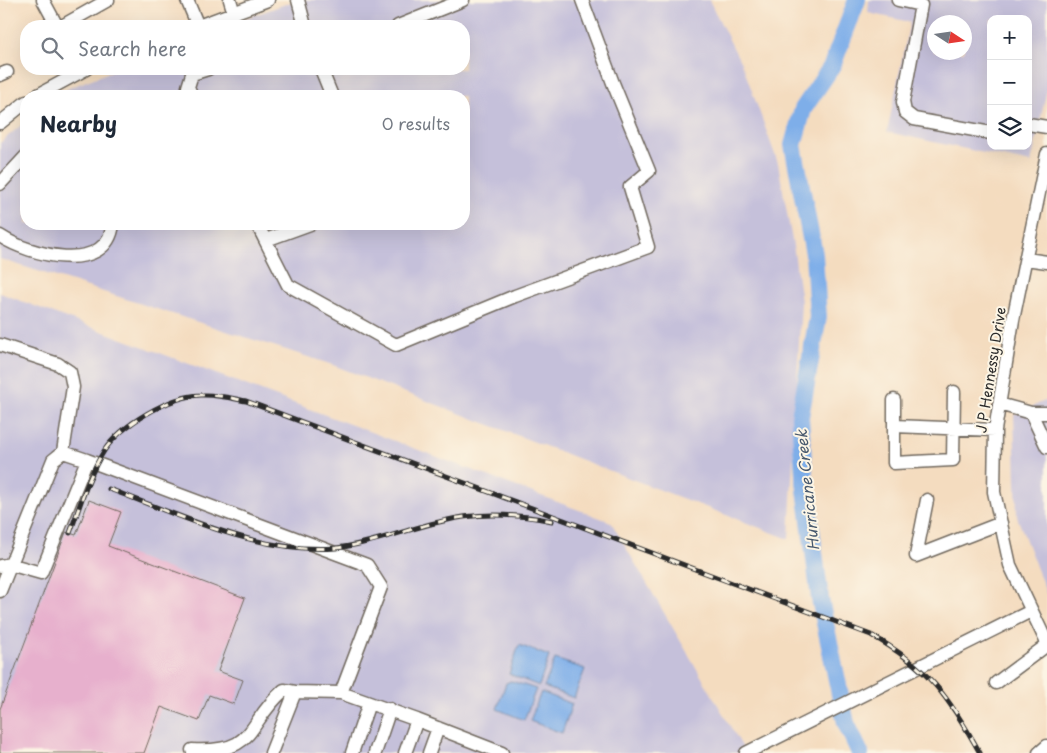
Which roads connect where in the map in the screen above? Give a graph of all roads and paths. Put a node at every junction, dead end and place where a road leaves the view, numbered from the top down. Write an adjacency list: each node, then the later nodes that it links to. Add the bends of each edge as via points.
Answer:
1 (44, 0): 11 (street)
2 (108, 0): 12 (street)
3 (186, 0): 13 (street)
4 (230, 0): 10 (street)
5 (268, 0): 10 (street)
6 (298, 0): 15 (street)
7 (463, 0): 16 (street)
8 (582, 0): 35 (street, via 649,171 630,187 648,247 515,296 396,345 288,284)
9 (898, 0): 27 (street, via 921,5 903,102 905,112 914,119)
10 (234, 13): 14 (street)
11 (54, 20)
12 (73, 20)
13 (195, 20)
14 (215, 20)
15 (303, 20)
16 (413, 20)
17 (72, 75): 20 (street)
18 (192, 75): 21 (street)
19 (323, 75): 22 (street)
20 (48, 90)
21 (189, 90)
22 (330, 90)
23 (20, 107): 24 (street)
24 (0, 123)
25 (1032, 125): 26 (street)
26 (1047, 127)
27 (987, 132)
28 (1047, 154): 36 (street, J P Hennessy Drive)
29 (20, 162): 30 (street)
30 (0, 184)
31 (110, 230): 34 (street, via 104,245 87,256 69,258 48,254)
32 (260, 230): 35 (street)
33 (294, 230): 35 (street)
34 (0, 236)
35 (266, 240)
36 (1026, 259): 37 (street); 41 (street, J P Hennessy Drive)
37 (1047, 262)
38 (0, 345): 48 (street, via 58,364 70,372 73,387)
39 (954, 392): 45 (street)
40 (894, 400): 44 (street)
41 (999, 404): 42 (street); 46 (street, J P Hennessy Drive)
42 (1031, 412): 43 (street); 47 (street)
43 (1047, 413)
44 (894, 426): 45 (street); 45 (street, via 894,463 953,460)
45 (953, 428): 46 (street)
46 (995, 430): 51 (street, J P Hennessy Drive, via 994,492)
47 (1047, 447)
48 (63, 452): 49 (street); 52 (street, via 53,460 17,551)
49 (87, 460): 52 (street, via 40,573); 59 (street, via 367,565 381,587)
50 (927, 500): 51 (street, via 916,556)
51 (1001, 523): 54 (street, J P Hennessy Drive, via 1010,565)
52 (3, 562): 53 (street)
53 (0, 591)
54 (1031, 611): 55 (street, J P Hennessy Drive); 72 (street)
55 (1043, 628): 56 (street, J P Hennessy Drive)
56 (1047, 644): 57 (street)
57 (996, 683)
58 (295, 692): 59 (street); 65 (street, via 284,690 268,704 255,729 235,747); 66 (street)
59 (341, 694): 60 (street)
60 (369, 703): 61 (street); 67 (street)
61 (390, 709): 62 (street); 68 (street)
62 (417, 720): 63 (street); 69 (street)
63 (438, 728): 70 (street); 71 (street)
64 (1047, 746): 73 (street)
65 (192, 750)
66 (271, 753)
67 (352, 753)
68 (374, 753)
69 (405, 753)
70 (429, 753)
71 (502, 753)
72 (746, 753)
73 (1039, 753)

